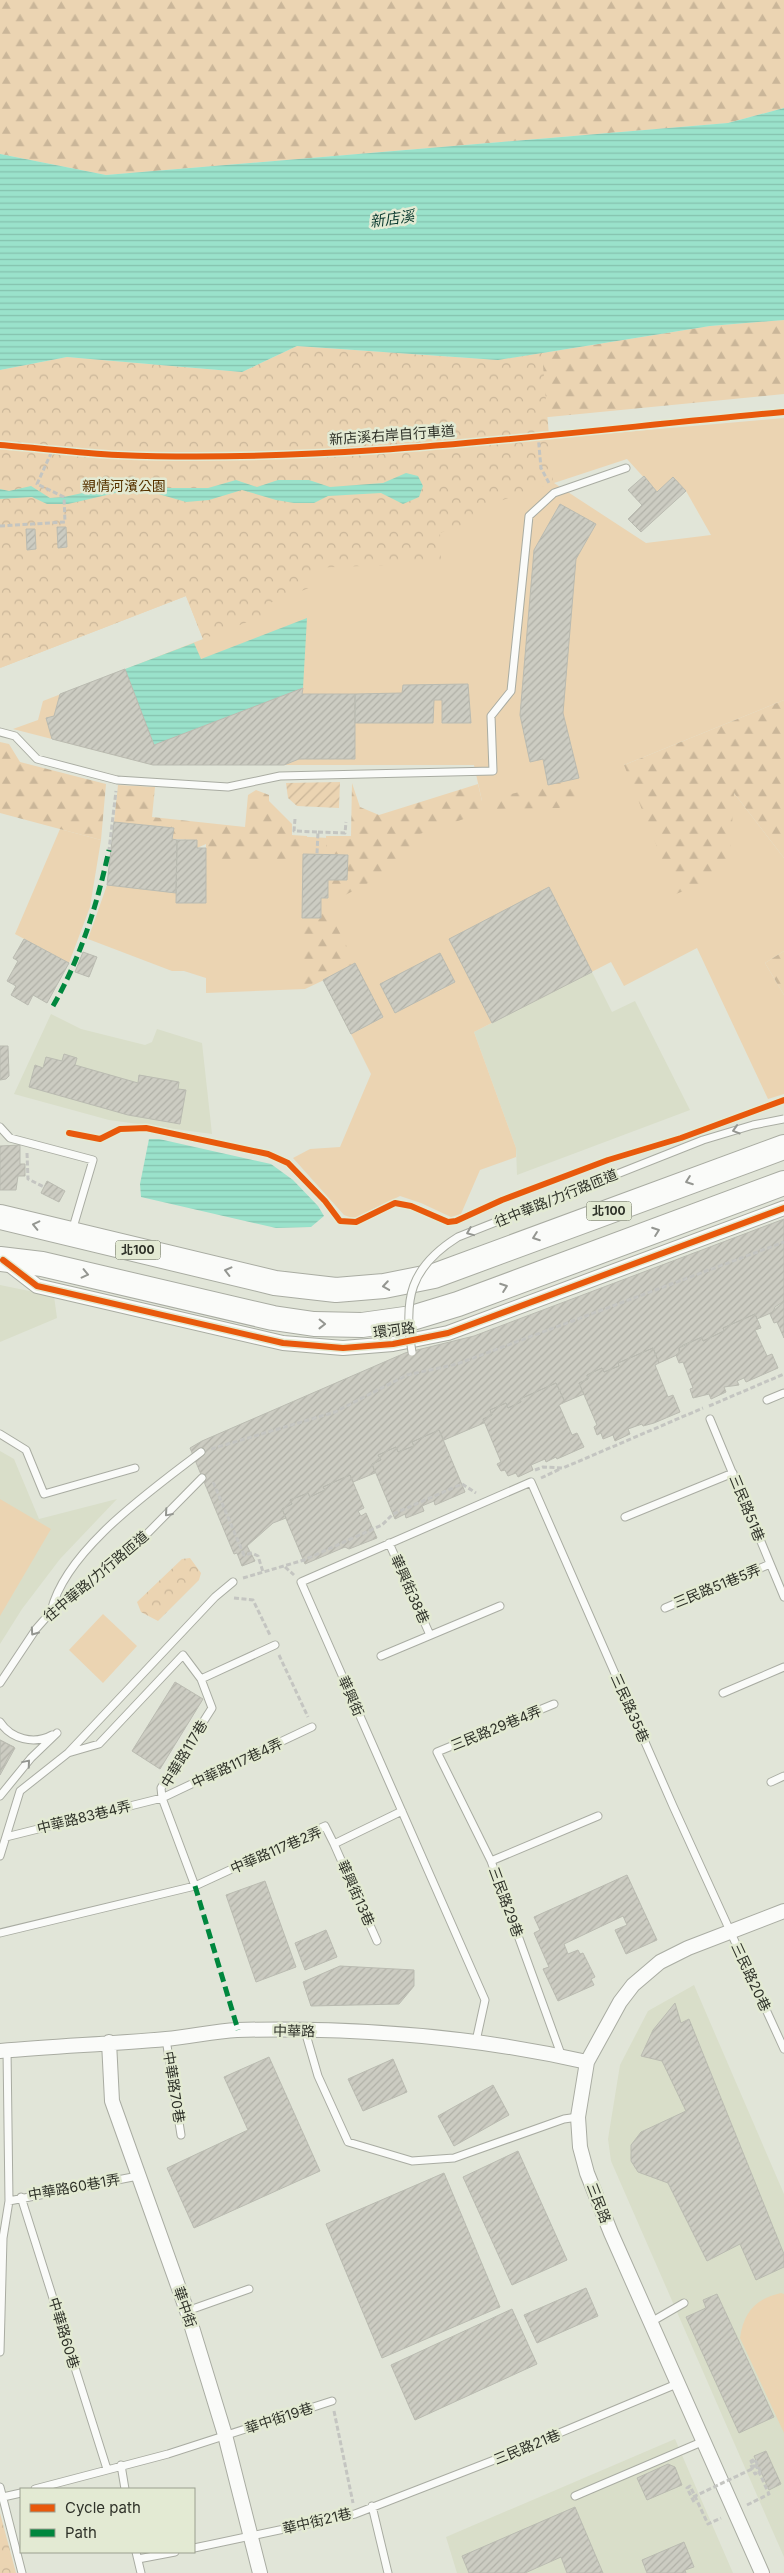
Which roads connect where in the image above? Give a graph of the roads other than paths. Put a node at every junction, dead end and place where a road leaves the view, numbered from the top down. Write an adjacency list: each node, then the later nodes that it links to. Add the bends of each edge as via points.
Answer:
1 (626, 468): 2 (lane, via 554,493 529,516 511,691 491,716 494,771 280,776 228,787 117,780 37,759 15,736)
2 (0, 732)
3 (784, 1119): 11 (lane, 往中華路/力行路匝道, one-way to 11, bridge, via 703,1140 458,1237 431,1257 413,1286 407,1320)
4 (0, 1127): 9 (lane, via 10,1138 93,1160)
5 (784, 1147): 9 (highway, 北100, one-way to 9, via 434,1276 384,1286 336,1290 275,1283)
6 (784, 1183): 10 (highway, 環河路 / 北100, one-way to 6, via 42,1264 274,1318 314,1324 362,1325 412,1318 458,1304)
7 (784, 1208): 10 (street, 環河路, via 448,1333 393,1344 343,1348 283,1343 37,1286)
8 (0, 1217): 9 (highway, 北100, one-way to 8)
9 (71, 1234)
10 (2, 1260)
11 (412, 1352)
12 (784, 1392): 13 (lane)
13 (767, 1400)
14 (710, 1419): 18 (lane, 三民路51巷)
15 (0, 1434): 17 (lane, via 26,1450 44,1494)
16 (201, 1452): 28 (lane, via 122,1513 64,1577)
17 (135, 1468)
18 (732, 1473): 21 (lane); 23 (lane, 三民路51巷)
19 (202, 1478): 28 (lane, 往中華路/力行路匝道, one-way to 28, via 130,1551)
20 (531, 1482): 22 (lane, 華興街); 55 (lane, 三民路35巷)
21 (625, 1517)
22 (389, 1543): 29 (lane, 華興街38巷); 47 (lane, 華興街, via 301,1582)
23 (770, 1564): 25 (lane, 三民路51巷); 27 (lane, 三民路51巷5弄)
24 (233, 1582): 42 (lane, via 215,1597)
25 (784, 1597)
26 (500, 1606): 29 (lane, 華興街38巷)
27 (665, 1608)
28 (51, 1612): 34 (lane, 往中華路/力行路匝道, one-way to 34)
29 (430, 1635): 31 (lane, 華興街38巷)
30 (274, 1645): 33 (lane)
31 (381, 1656)
32 (784, 1667): 35 (lane)
33 (202, 1679): 42 (lane, 中華路117巷, via 183,1655 98,1744); 46 (lane, 中華路117巷, via 212,1708 161,1788)
34 (0, 1683)
35 (723, 1693)
36 (554, 1704): 41 (lane, 三民路29巷4弄)
37 (0, 1722): 40 (lane)
38 (312, 1726): 46 (lane, 中華路117巷4弄)
39 (0, 1729): 40 (lane)
40 (9, 1732): 45 (lane, one-way to 40, via 31,1758 57,1733 33,1740)
41 (437, 1752): 52 (lane, 三民路29巷)
42 (68, 1753): 49 (lane, via 20,1791)
43 (784, 1776): 44 (lane)
44 (771, 1782)
45 (0, 1796)
46 (162, 1798): 49 (lane, 中華路83巷4弄); 53 (lane, 中華路117巷)
47 (402, 1811): 50 (lane, 中華路117巷2弄); 60 (lane, 華興街, via 485,2000)
48 (598, 1816): 52 (lane)
49 (6, 1837): 51 (lane)
50 (334, 1844): 53 (lane, 中華路117巷2弄, via 325,1826); 57 (lane, 華興街13巷)
51 (0, 1856)
52 (491, 1861): 64 (lane, 三民路29巷)
53 (195, 1886): 56 (lane)
54 (784, 1911): 55 (street, 三民路)
55 (730, 1932): 62 (lane, 三民路20巷); 65 (street, 三民路, via 660,1962 633,1986 620,2002)
56 (0, 1933)
57 (377, 1942)
58 (305, 2031): 59 (street, 中華路, via 238,2030); 60 (street, 中華路, via 404,2034); 66 (lane, via 318,2076 348,2142 412,2161 454,2158)
59 (166, 2039): 61 (street, 中華路); 67 (lane, 中華路70巷)
60 (476, 2041): 64 (street, 中華路)
61 (109, 2042): 63 (street, 中華路); 68 (street, 華中街, via 112,2101)
62 (784, 2049)
63 (3, 2051): 70 (lane)
64 (562, 2057): 65 (street, 中華路)
65 (587, 2062): 66 (street, 三民路)
66 (578, 2117): 74 (street, 三民路, via 580,2148 587,2173)
67 (181, 2136)
68 (138, 2176): 69 (lane, 中華路60巷1弄); 73 (street, 華中街)
69 (21, 2196): 70 (lane, 中華路60巷1弄); 81 (lane, 中華路60巷)
70 (9, 2200): 75 (lane, via 3,2238)
71 (249, 2289): 73 (lane)
72 (684, 2303): 74 (lane)
73 (187, 2311): 78 (street, 華中街)
74 (652, 2322): 76 (street, 三民路)
75 (0, 2352)
76 (679, 2382): 79 (street, 三民路); 88 (lane, 三民路21巷, via 502,2457)
77 (332, 2401): 78 (lane, 華中街19巷)
78 (225, 2435): 80 (lane, 華中街19巷); 89 (street, 華中街)
79 (704, 2441): 86 (lane); 97 (street, 三民路)
80 (121, 2466): 81 (lane, 華中街19巷); 84 (lane)
81 (107, 2469): 83 (lane, 華中街19巷)
82 (0, 2487): 87 (lane)
83 (39, 2488)
84 (125, 2488)
85 (20, 2493): 87 (lane)
86 (575, 2496)
87 (3, 2497): 93 (lane)
88 (372, 2506): 89 (lane, 華中街21巷, via 355,2514); 96 (lane)
89 (252, 2536): 90 (lane, 華中街21巷); 95 (street, 華中街)
90 (195, 2548)
91 (166, 2553): 92 (lane)
92 (137, 2556): 94 (lane)
93 (22, 2573)
94 (141, 2573)
95 (260, 2573)
96 (388, 2573)
97 (762, 2573)

